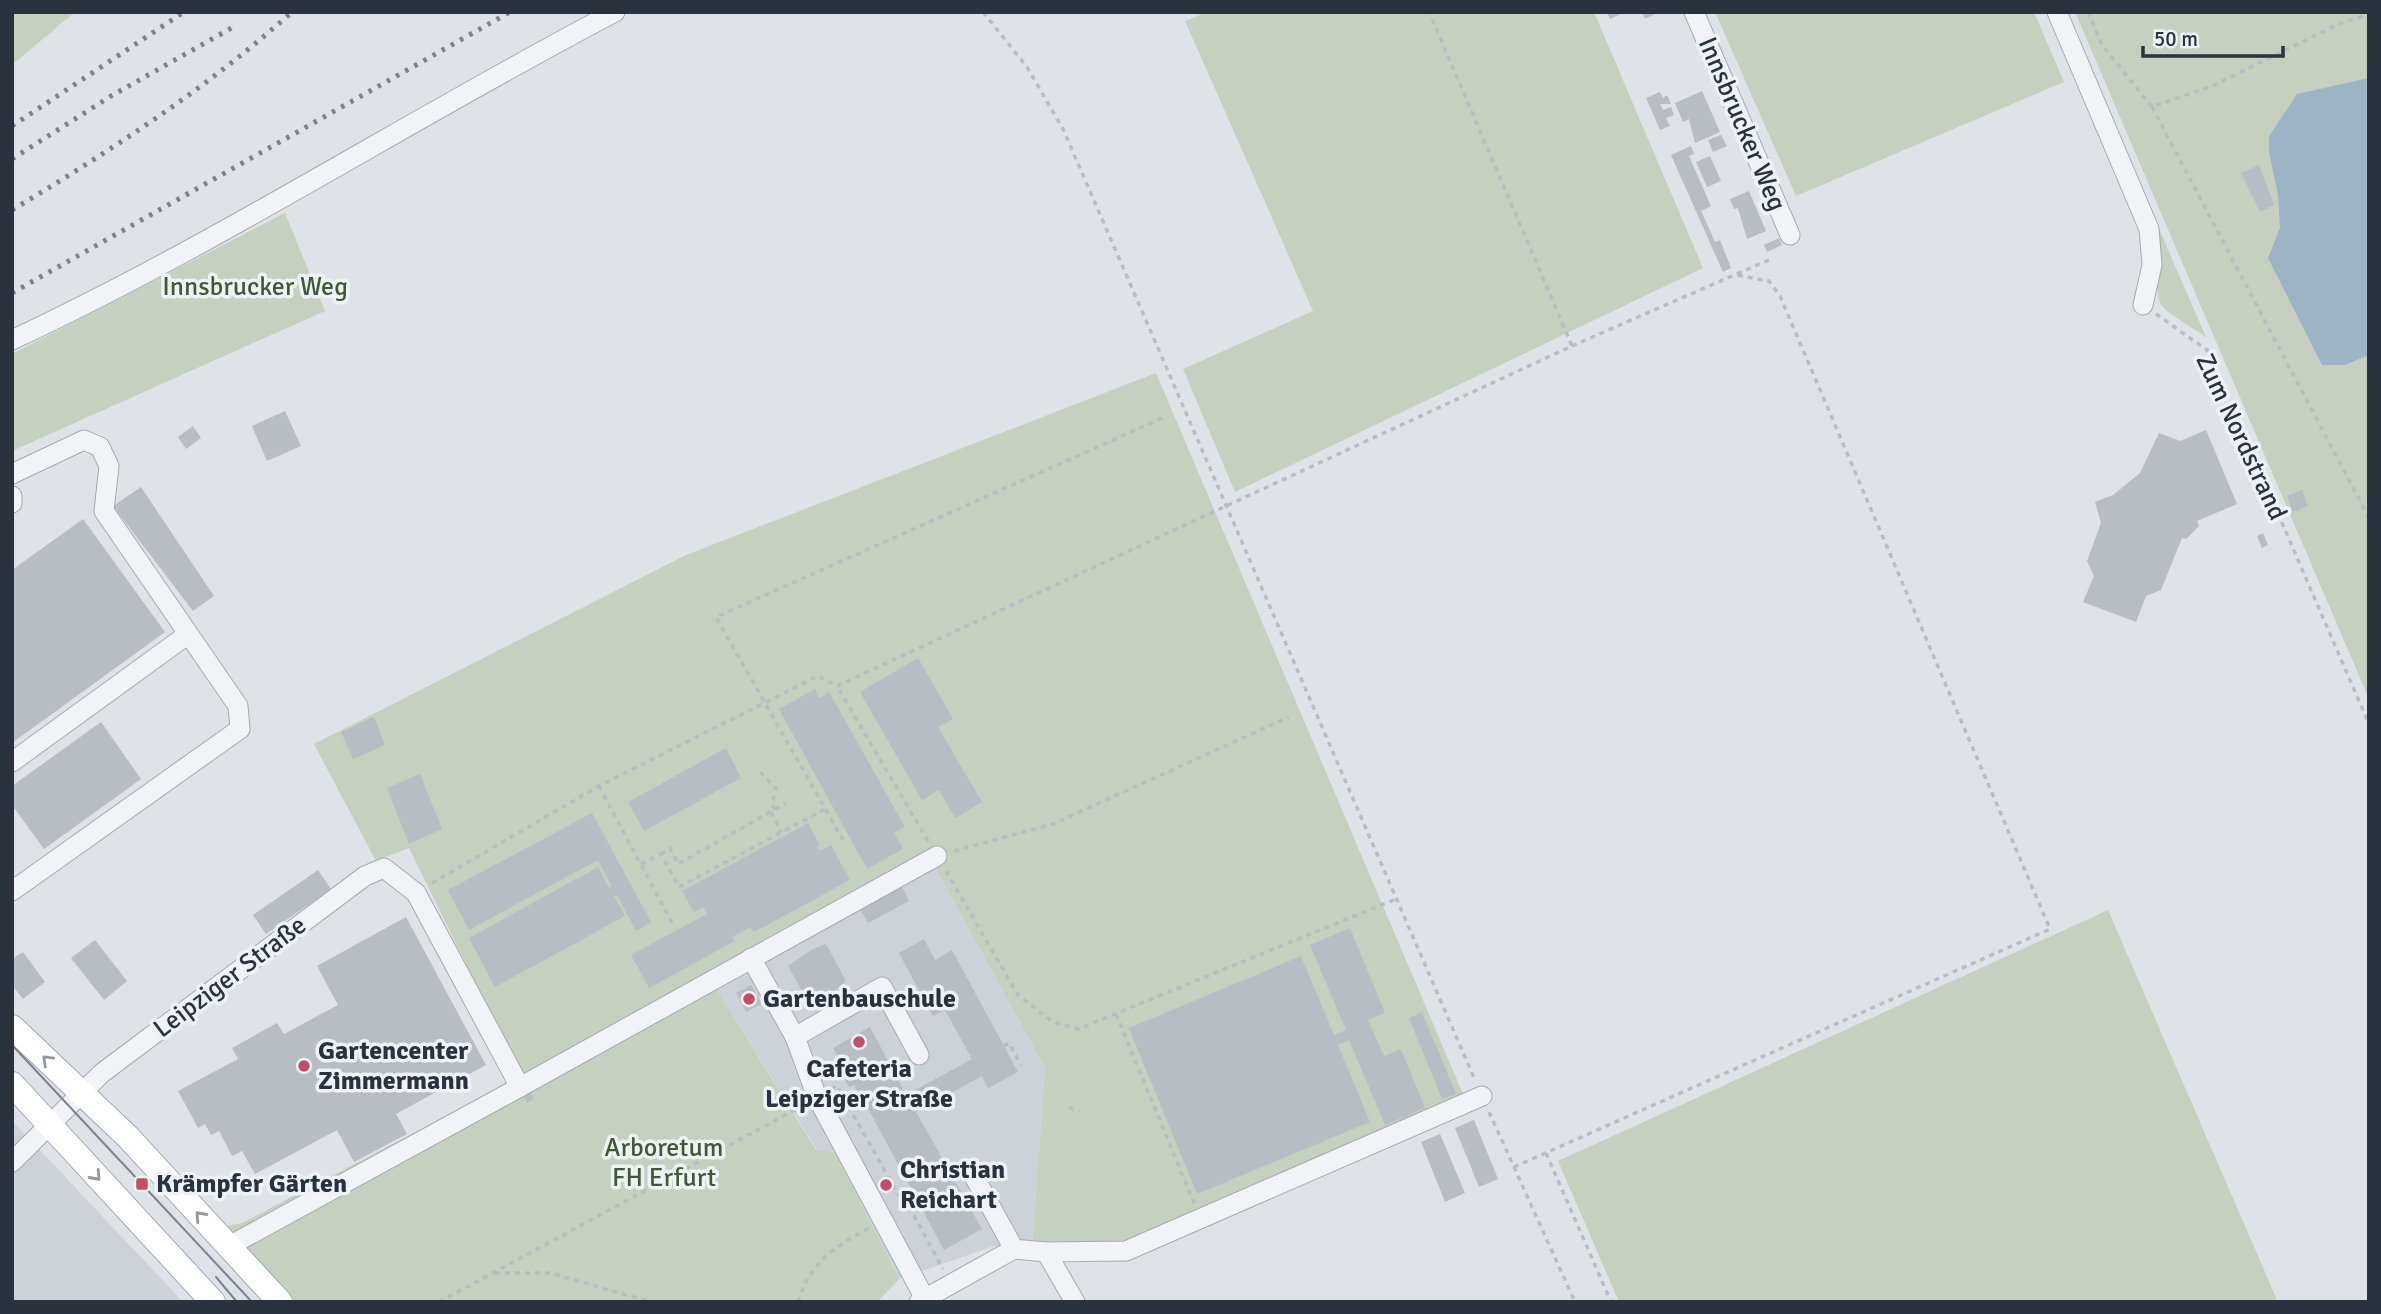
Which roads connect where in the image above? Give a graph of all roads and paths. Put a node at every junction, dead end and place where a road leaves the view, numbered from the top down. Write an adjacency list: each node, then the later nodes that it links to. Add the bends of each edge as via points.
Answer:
1 (615, 12): 13 (street, via 104,297)
2 (983, 12): 19 (path, via 1027,66 1063,129)
3 (1429, 12): 14 (path)
4 (1694, 12): 9 (street, Innsbrucker Weg)
5 (2057, 12): 12 (street, via 2149,229 2152,265)
6 (2088, 12): 8 (path, via 2102,45)
7 (2369, 14): 8 (path, via 2211,86)
8 (2152, 107): 20 (path)
9 (1790, 235)
10 (1771, 259): 11 (path)
11 (1736, 275): 14 (path); 56 (path, via 1769,281 1780,296 2050,929)
12 (2143, 305): 25 (path, Zum Nordstrand, via 2207,350)
13 (12, 340)
14 (1572, 346): 19 (path)
15 (1167, 416): 23 (path, via 716,617)
16 (12, 474): 21 (street, via 84,440 100,447 109,466 104,511)
17 (12, 496): 18 (street)
18 (12, 503)
19 (1224, 504): 22 (path); 39 (path)
20 (2369, 518)
21 (187, 635): 26 (street); 37 (street, via 238,706 240,729)
22 (837, 686): 23 (path, via 818,676); 35 (path)
23 (764, 703): 28 (path); 30 (path)
24 (1289, 717): 35 (path, via 1053,824)
25 (2369, 723)
26 (12, 762)
27 (760, 772): 31 (path, via 776,789)
28 (599, 786): 36 (path); 38 (path)
29 (786, 803): 31 (path)
30 (825, 808): 32 (path); 33 (path)
31 (773, 811): 32 (path); 34 (path, via 678,863 670,848)
32 (781, 832): 34 (path, via 679,887)
33 (843, 840)
34 (661, 854): 36 (path)
35 (937, 856): 41 (street); 42 (path, via 1018,995 1053,1022 1078,1029)
36 (640, 864): 40 (path)
37 (12, 891)
38 (416, 893): 49 (street); 50 (street, Leipziger Straße, via 384,868 365,876 102,1073)
39 (1396, 900): 42 (path); 51 (path)
40 (672, 923)
41 (751, 958): 44 (street); 49 (street)
42 (1116, 1014): 62 (path)
43 (12, 1027): 50 (main road, one-way to 43)
44 (795, 1037): 46 (street, via 882,987); 52 (street)
45 (1004, 1046): 47 (path, via 1009,1043)
46 (919, 1055)
47 (1021, 1065)
48 (12, 1084): 55 (main road)
49 (520, 1087): 63 (street)
50 (82, 1094): 55 (street, Leipziger Straße); 63 (main road, one-way to 50, via 128,1136)
51 (1482, 1096): 58 (path); 62 (street)
52 (817, 1097): 60 (path, via 838,1086); 61 (street); 66 (path)
53 (1069, 1107): 54 (path)
54 (1079, 1112)
55 (49, 1127): 57 (street, Leipziger Straße); 70 (main road, one-way to 70)
56 (1546, 1153): 58 (path); 76 (path)
57 (12, 1162)
58 (1514, 1167): 75 (path)
59 (971, 1171): 64 (street)
60 (903, 1203): 61 (path); 67 (path)
61 (882, 1218): 68 (street); 73 (path, via 817,1263)
62 (1201, 1219): 65 (street, via 1126,1251)
63 (229, 1249): 71 (main road)
64 (1014, 1249): 65 (street); 67 (street)
65 (1046, 1252): 74 (street)
66 (493, 1273): 69 (path); 72 (path, via 550,1273)
67 (950, 1283): 68 (street)
68 (922, 1300)
69 (442, 1301)
70 (213, 1302)
71 (280, 1302)
72 (651, 1302)
73 (798, 1302)
74 (1075, 1302)
75 (1575, 1302)
76 (1611, 1302)

